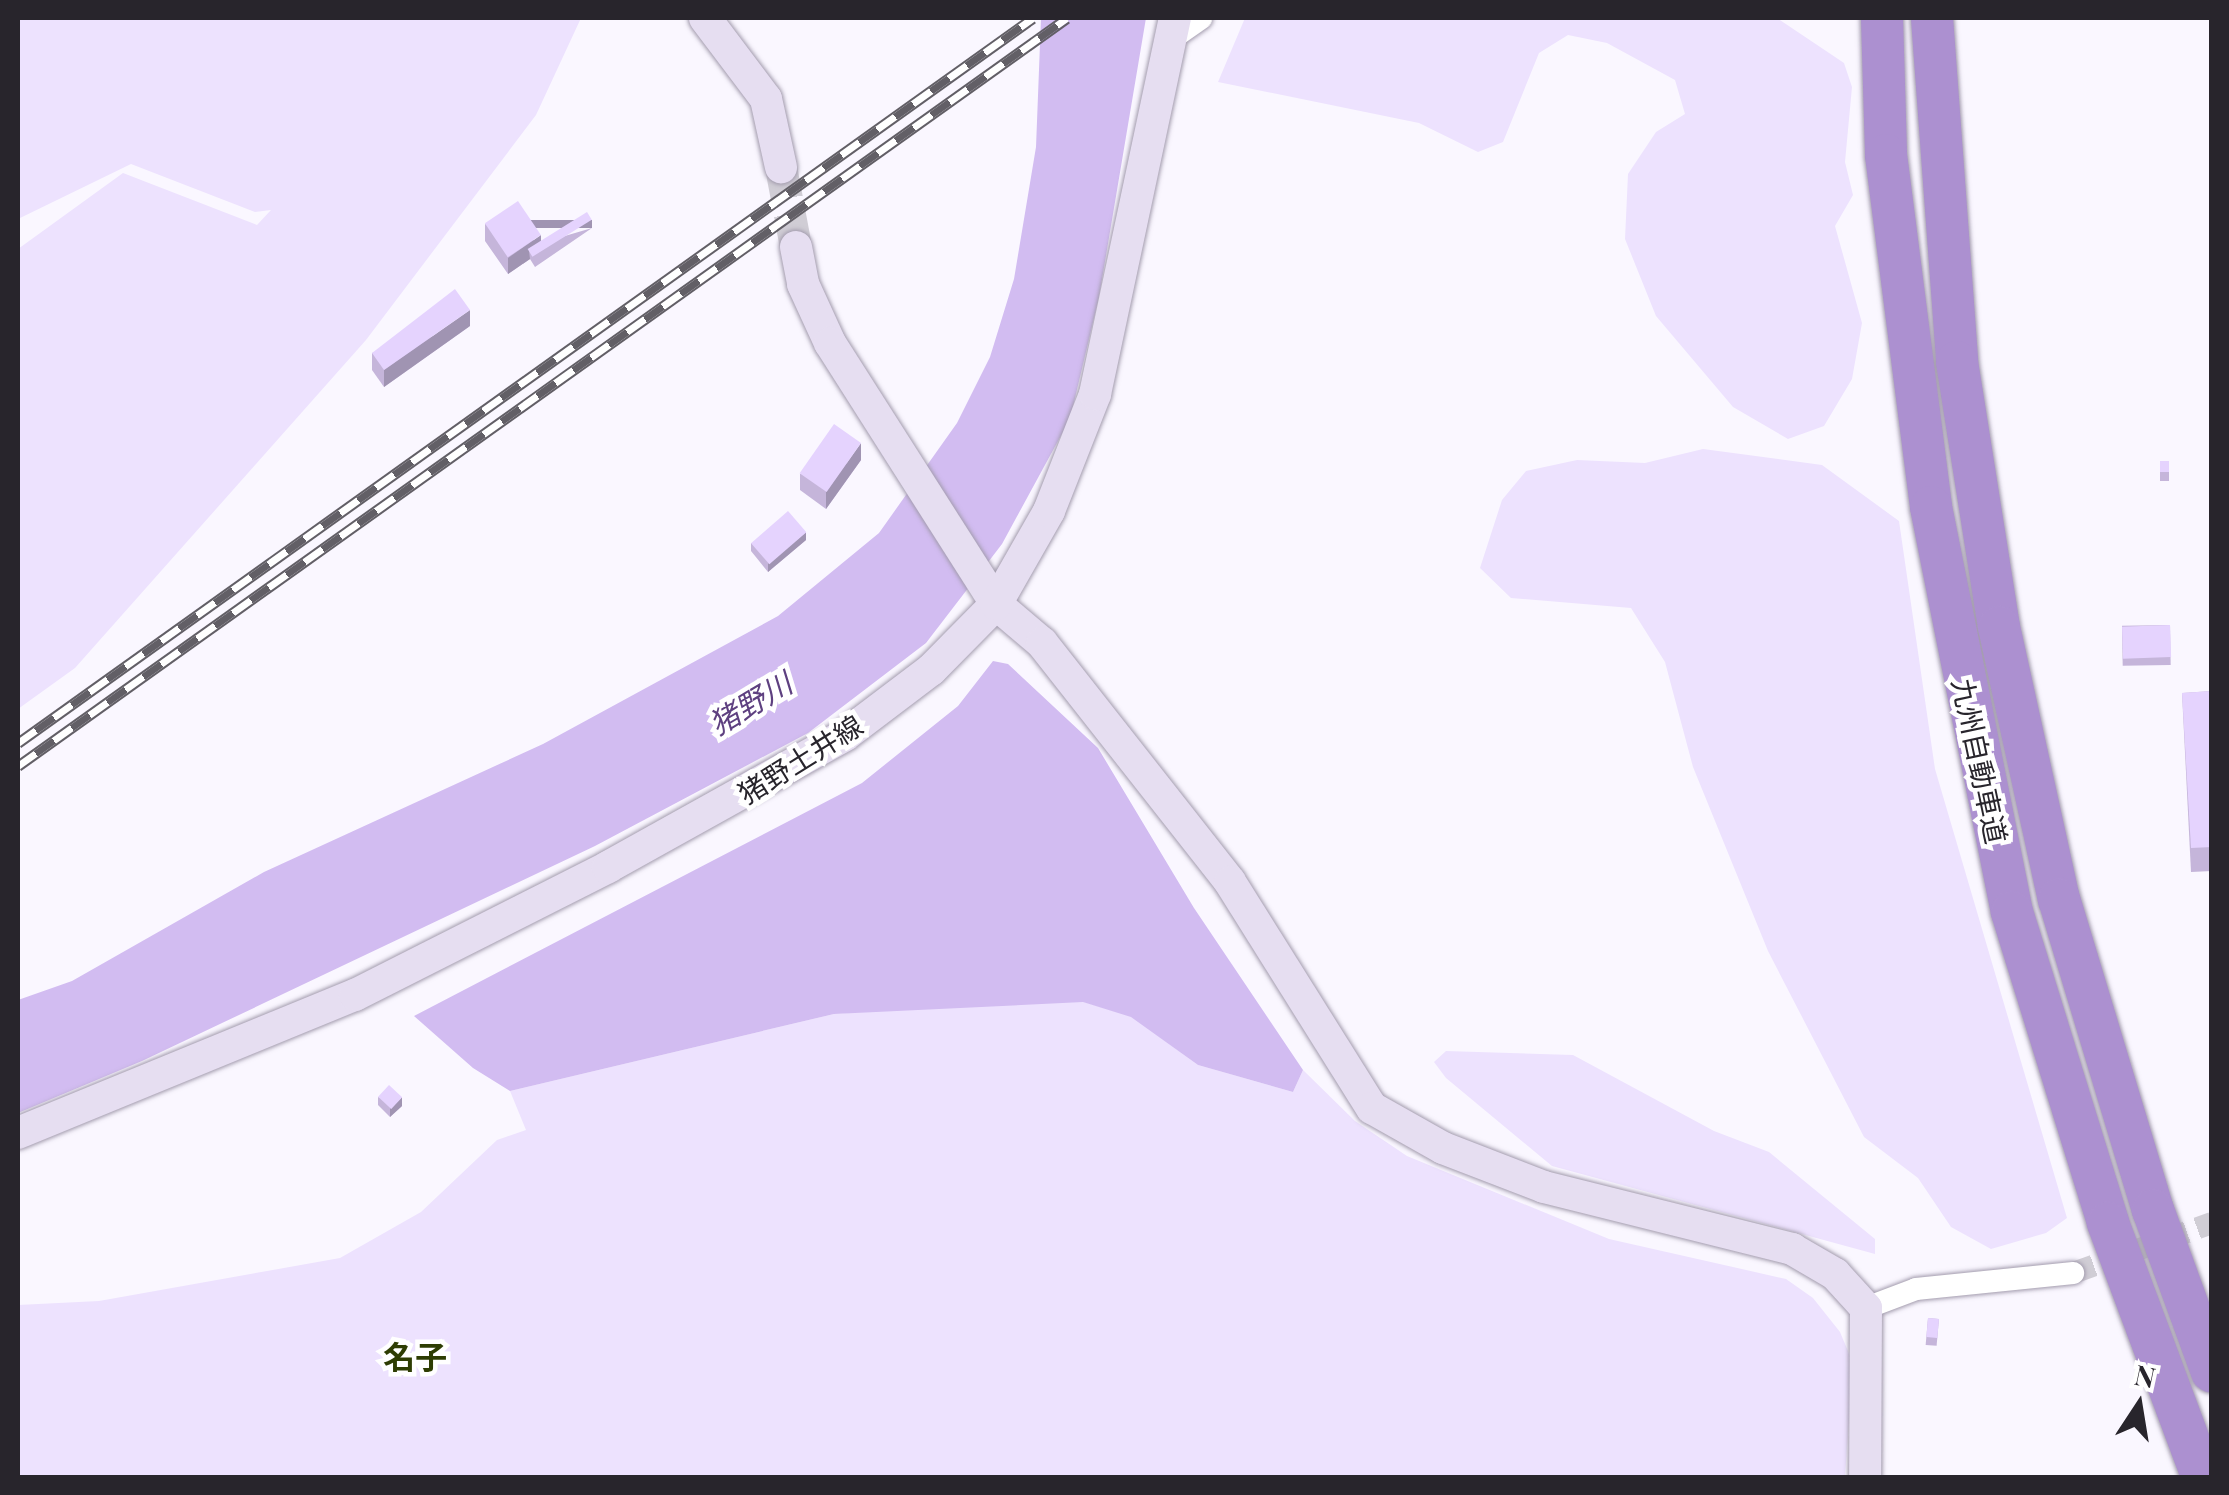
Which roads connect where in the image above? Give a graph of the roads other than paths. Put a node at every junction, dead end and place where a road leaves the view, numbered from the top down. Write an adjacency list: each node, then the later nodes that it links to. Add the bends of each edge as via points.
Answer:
1 (705, 18): 6 (street, via 766,99)
2 (1201, 18): 5 (street)
3 (1882, 18): 14 (highway, 九州自動車道, via 1886,155 1931,507 2004,874 2108,1223)
4 (1932, 18): 12 (highway, 九州自動車道, via 1937,154 1958,362 1999,627 2064,916 2153,1210)
5 (1173, 29): 8 (street, 猪野土井線, via 1095,394 1050,511)
6 (780, 167)
7 (796, 247): 8 (street, via 803,284 830,343)
8 (996, 604): 9 (street, 猪野土井線, via 932,670 845,735 745,795 355,995); 11 (street, via 1042,643 1230,882 1372,1108 1443,1148 1544,1187 1792,1249 1835,1274)
9 (18, 1133)
10 (2074, 1274): 11 (street, via 1916,1289)
11 (1866, 1308): 13 (street)
12 (2212, 1372)
13 (1865, 1478)
14 (2203, 1478)

